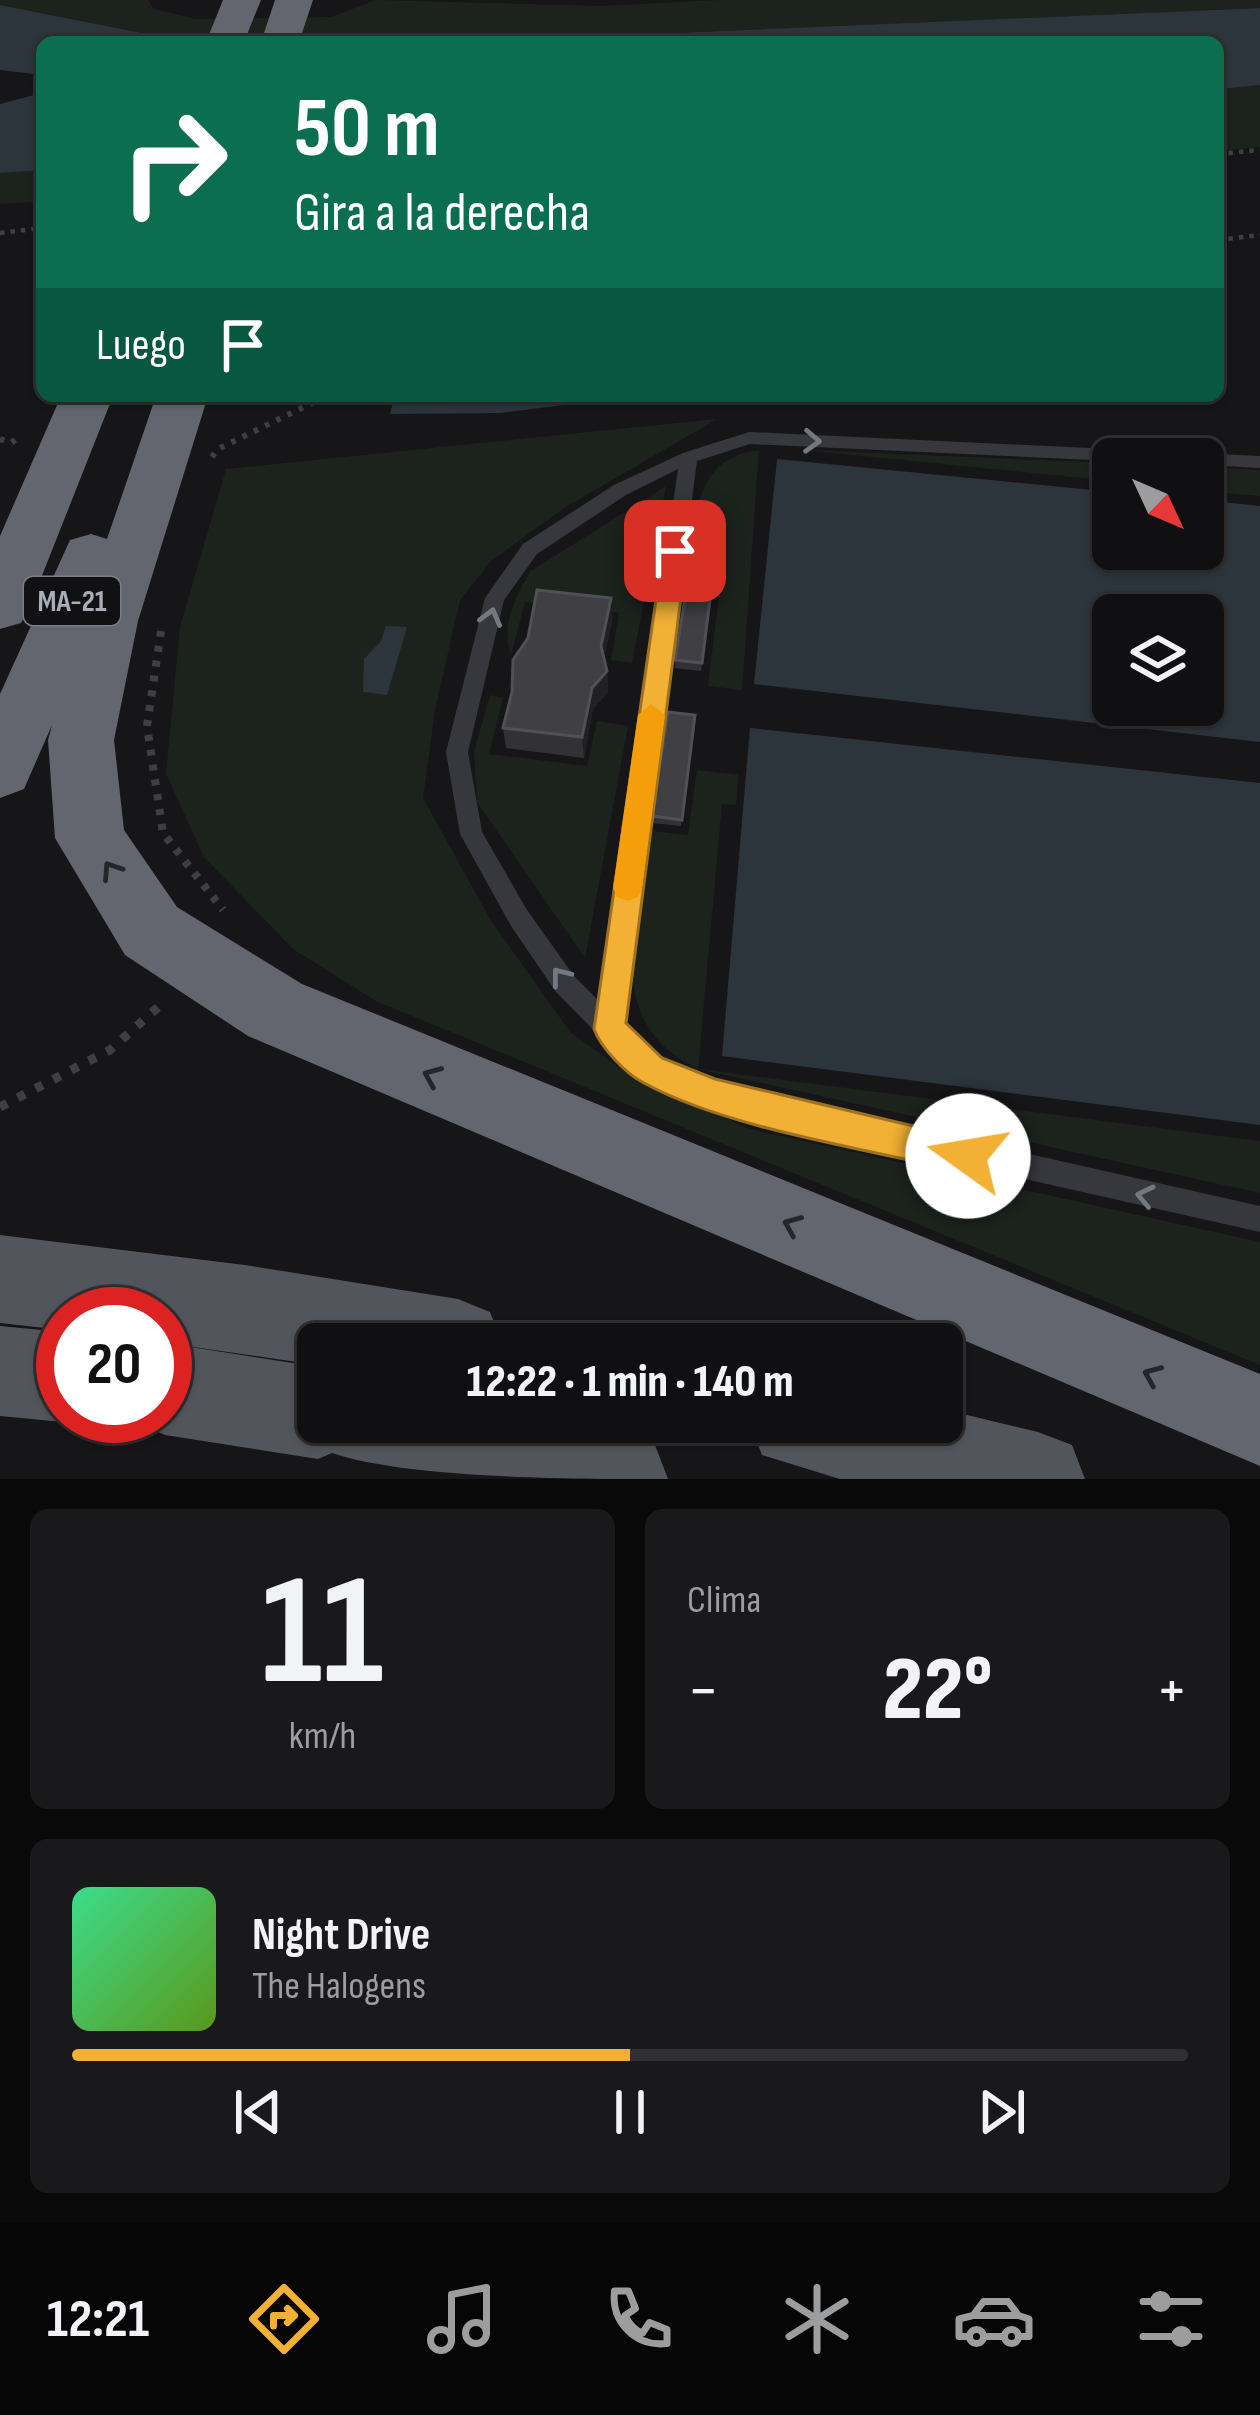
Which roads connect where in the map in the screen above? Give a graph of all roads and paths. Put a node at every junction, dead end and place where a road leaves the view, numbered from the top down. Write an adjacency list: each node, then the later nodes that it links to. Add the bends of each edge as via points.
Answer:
1 (242, 0): 3 (highway)
2 (294, 0): 4 (highway)
3 (227, 36)
4 (282, 36)
5 (1260, 150): 6 (path)
6 (1224, 153)
7 (36, 228): 8 (path)
8 (0, 232)
9 (1260, 235): 10 (path)
10 (1224, 239)
11 (314, 402): 13 (path, via 218,448)
12 (48, 421): 18 (highway); 19 (highway, MA-21)
13 (171, 424): 21 (highway, MA-21, via 106,520); 22 (highway, one-way to 13, via 151,932 90,838 81,740 107,621)
14 (1092, 454): 15 (lane, one-way to 14, via 749,438)
15 (688, 457): 23 (lane); 23 (lane, one-way to 15, via 565,984 471,834 457,752 495,598 530,549)
16 (1224, 460): 17 (lane)
17 (1260, 462)
18 (0, 510)
19 (0, 606)
20 (163, 614): 22 (path, via 147,726 163,833)
21 (0, 769)
22 (216, 942): 24 (path, via 148,1020 72,1075); 30 (highway, one-way to 22, via 275,1010)
23 (610, 1029): 25 (lane, one-way to 23, via 715,1096 651,1070)
24 (0, 1107)
25 (1260, 1219)
26 (23, 1281): 27 (main road)
27 (313, 1323)
28 (192, 1393): 29 (main road)
29 (297, 1410)
30 (1260, 1420)
31 (459, 1443): 33 (main road)
32 (885, 1443): 34 (main road)
33 (620, 1479)
34 (1038, 1479)

